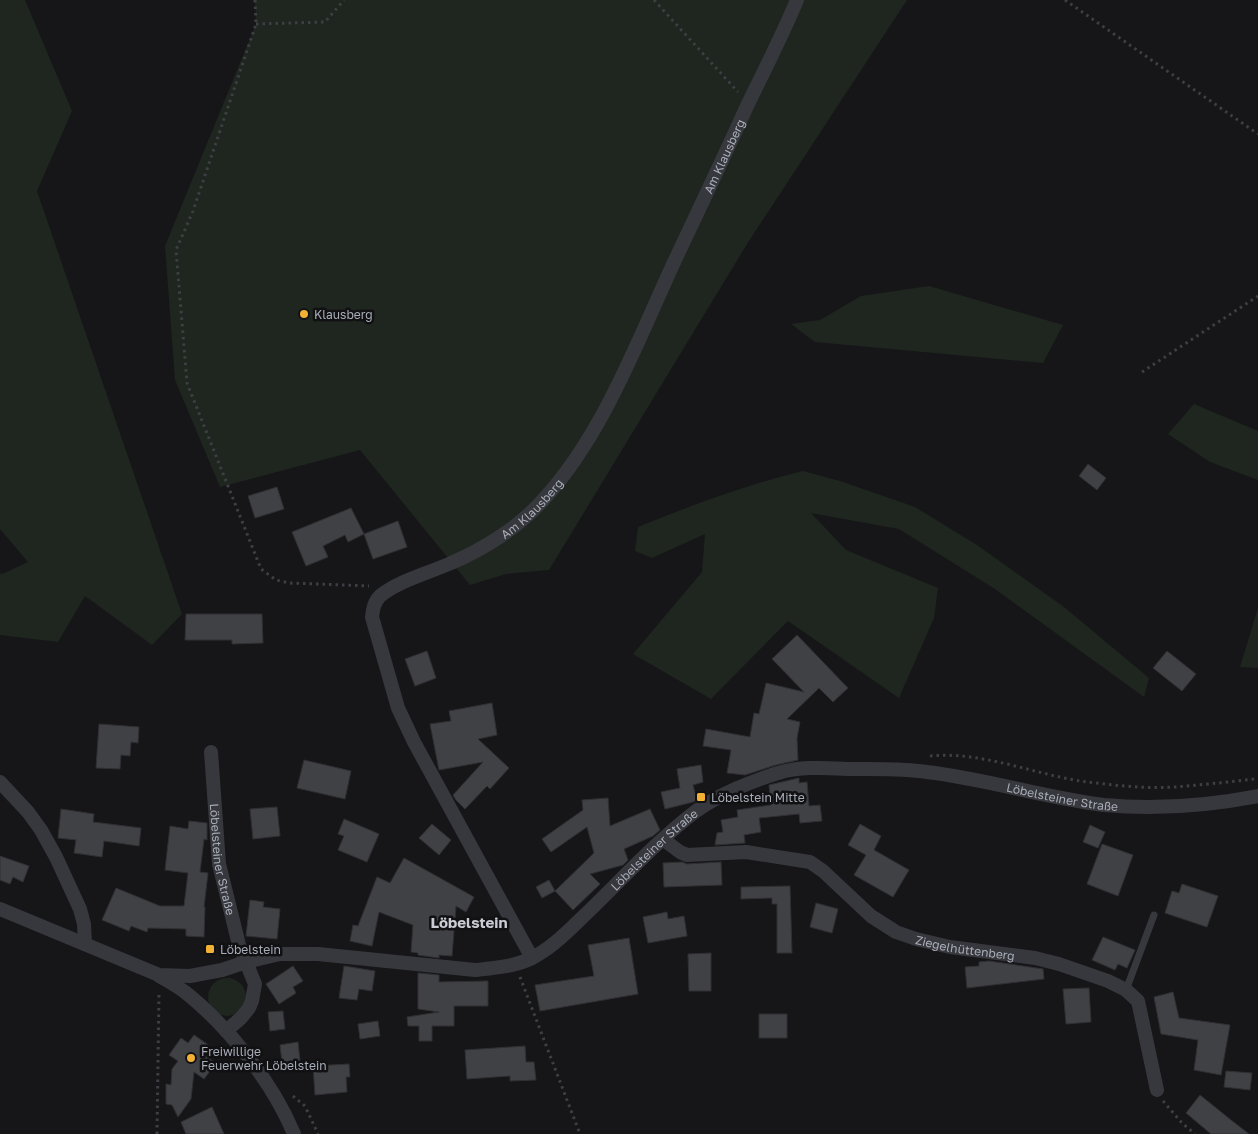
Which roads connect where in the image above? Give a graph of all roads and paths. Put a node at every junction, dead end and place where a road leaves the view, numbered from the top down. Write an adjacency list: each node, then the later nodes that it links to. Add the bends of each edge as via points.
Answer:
1 (255, 0): 6 (path)
2 (344, 0): 6 (path, via 325,22)
3 (654, 0): 7 (path)
4 (797, 0): 7 (street, Am Klausberg)
5 (1065, 0): 8 (path)
6 (256, 24): 11 (path, via 176,250 187,384 261,569 276,580 289,583)
7 (749, 103): 11 (street, Am Klausberg, via 609,402 574,463 543,501 486,546)
8 (1258, 134)
9 (1258, 296): 10 (path)
10 (1142, 372)
11 (393, 587): 21 (street, Am Klausberg, via 376,601 372,617 398,708)
12 (211, 752): 22 (street, Löbelsteiner Straße, via 219,864)
13 (928, 757): 14 (path, via 946,755 1133,787)
14 (1258, 781)
15 (0, 782): 20 (street, via 28,812 56,858 80,910)
16 (1258, 796): 17 (street, Löbelsteiner Straße, via 1210,805 1159,808 1104,805 927,772 807,769 780,772 714,800)
17 (664, 840): 21 (street, Löbelsteiner Straße, via 558,940); 25 (street, Ziegelhüttenberg, via 687,855 746,852 810,862 870,916 896,932 950,947 1059,964)
18 (0, 909): 20 (street, Löbelsteiner Straße)
19 (1154, 915): 25 (lane)
20 (85, 944): 24 (street, Löbelsteiner Straße)
21 (532, 958): 23 (street, Löbelsteiner Straße)
22 (246, 962): 23 (street, Löbelsteiner Straße, via 280,954 308,954 475,970); 24 (street, Löbelsteiner Straße, via 190,976); 26 (street, via 255,984 252,1001 241,1018)
23 (515, 964): 30 (path)
24 (159, 975): 26 (street, via 185,992); 28 (path)
25 (1126, 990): 27 (street, Ziegelhüttenberg, via 1138,1001)
26 (226, 1031): 29 (street, via 267,1082)
27 (1157, 1090): 31 (path, via 1182,1123)
28 (157, 1134)
29 (294, 1134)
30 (580, 1134)
31 (1195, 1134)

